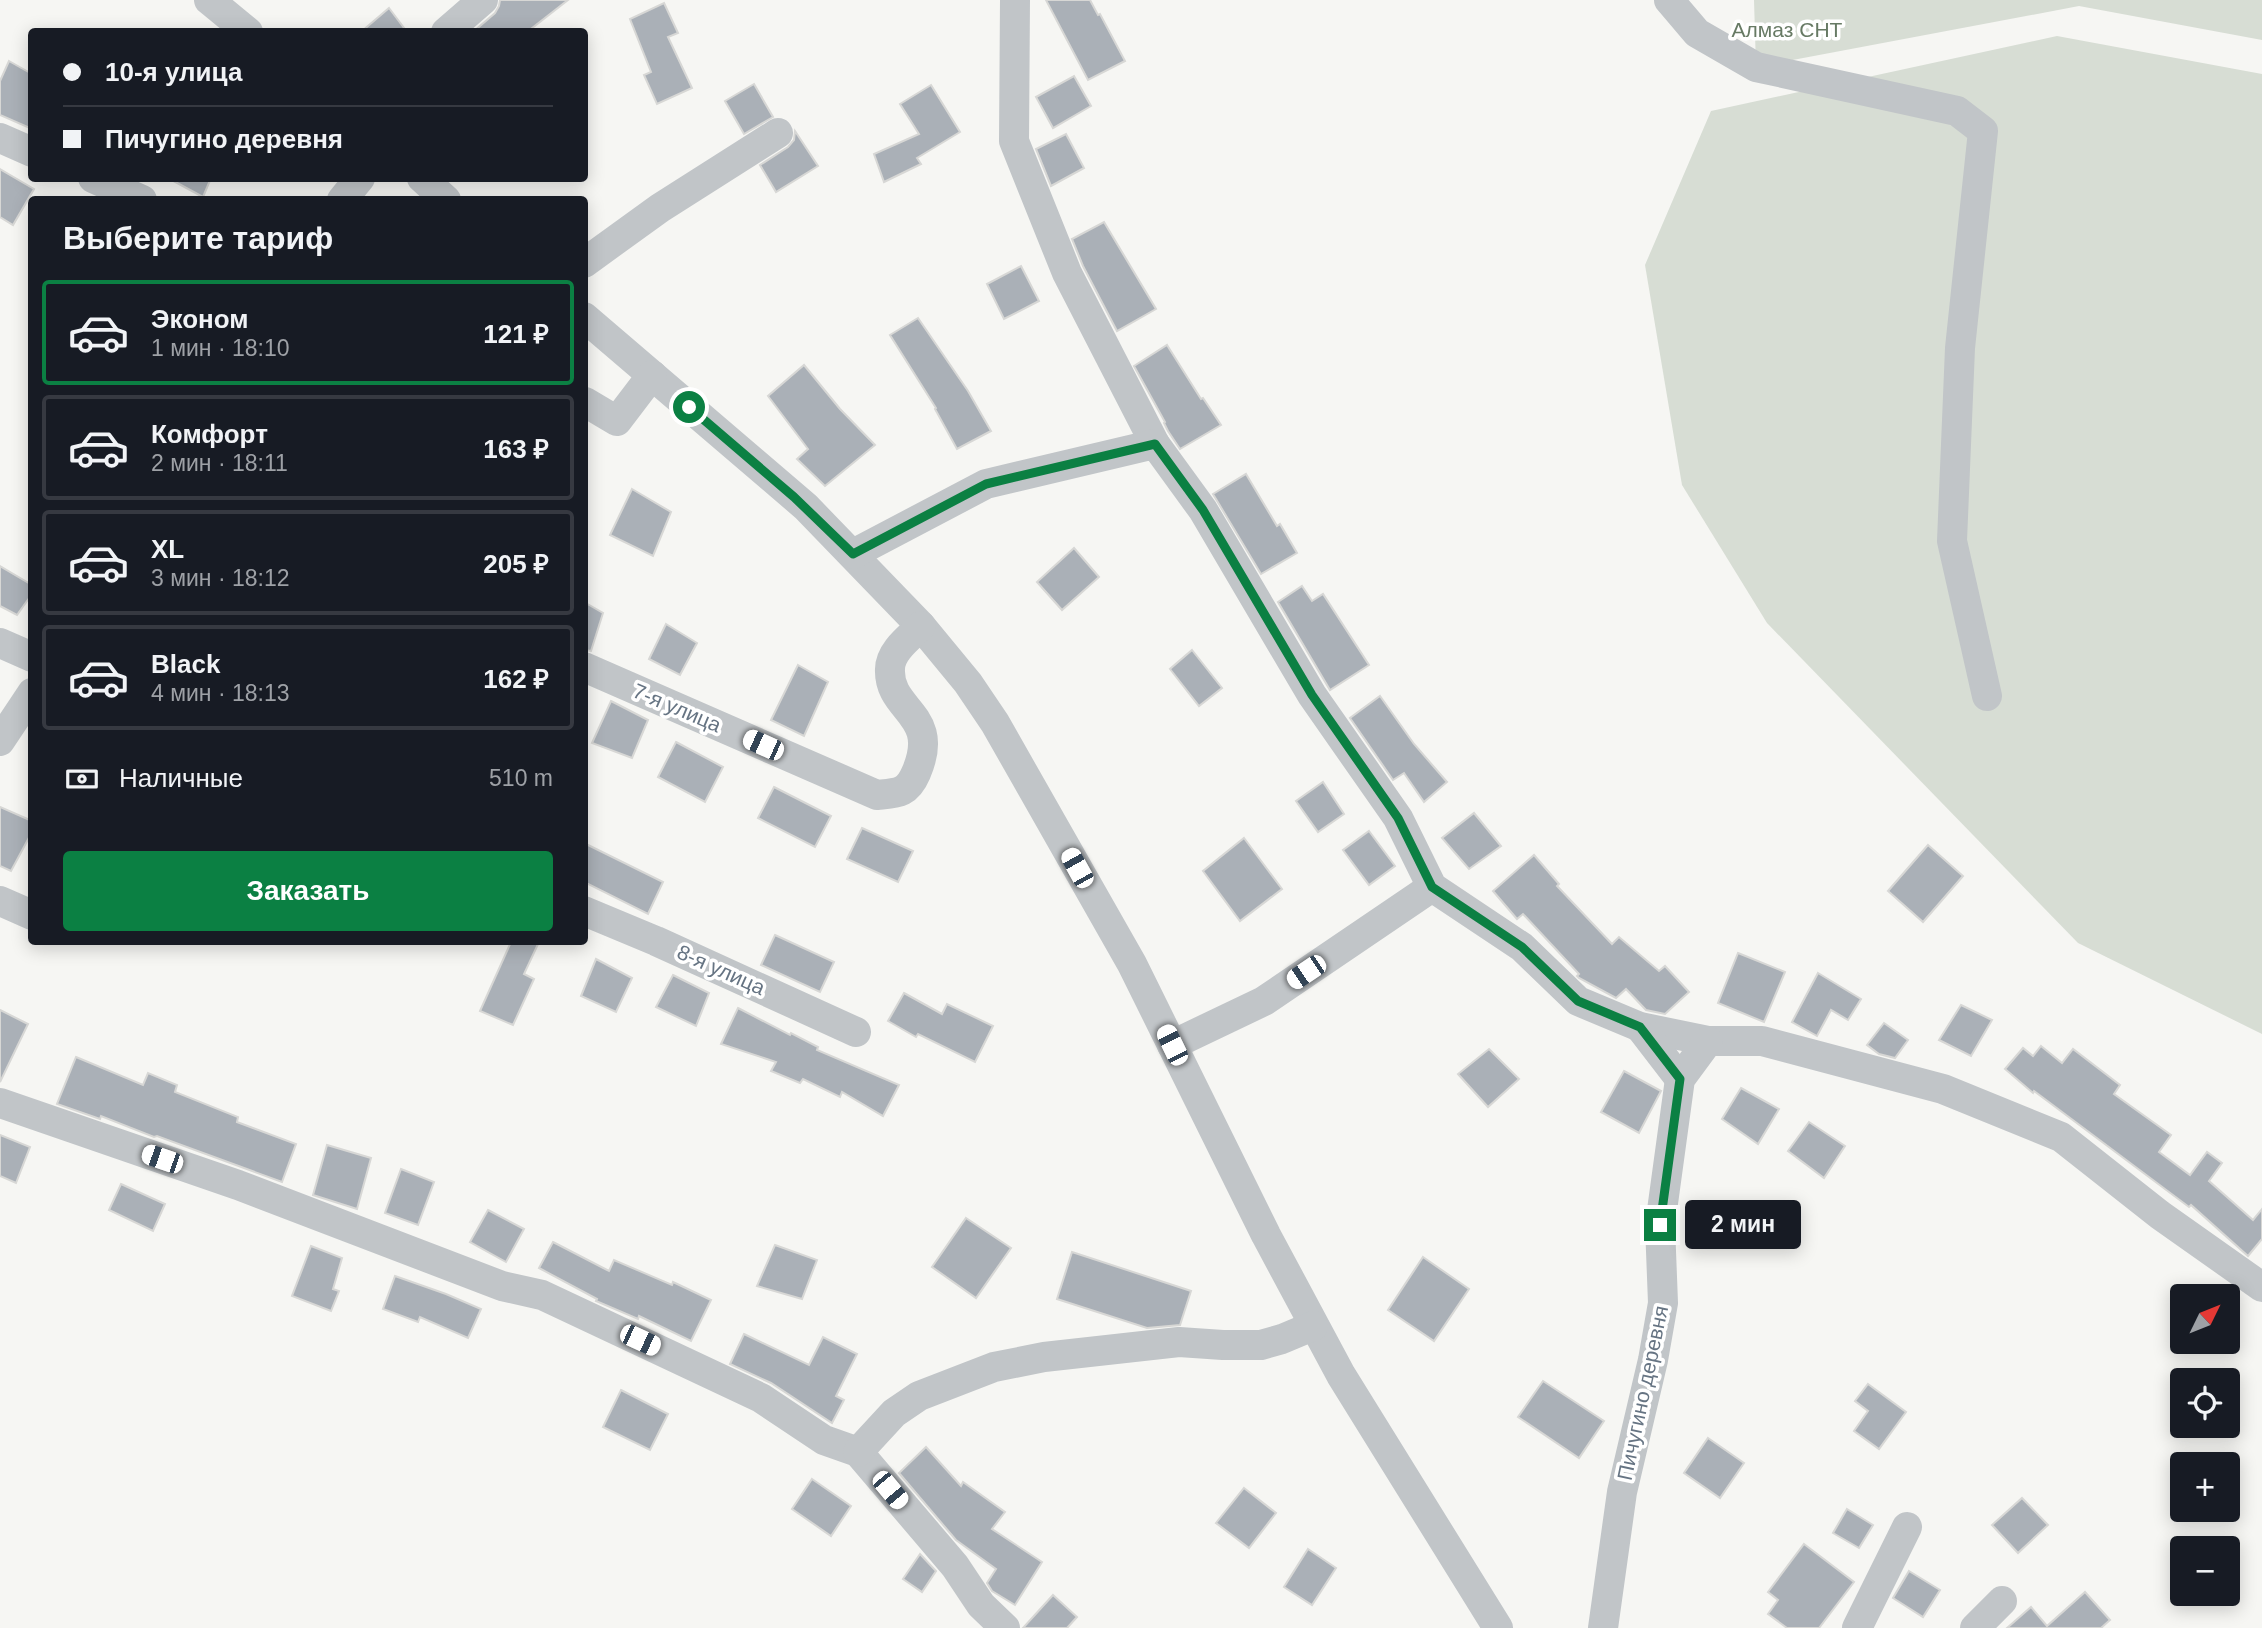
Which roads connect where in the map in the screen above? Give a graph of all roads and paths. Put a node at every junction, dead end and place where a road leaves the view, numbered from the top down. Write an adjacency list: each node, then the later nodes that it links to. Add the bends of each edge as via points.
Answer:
1 (209, 0): 5 (street)
2 (483, 0): 6 (street)
3 (1015, 0): 20 (street, via 1014,141 1067,272)
4 (1669, 0): 26 (street, via 1697,33 1756,67 1957,111 1983,131 1959,348 1952,541)
5 (243, 28)
6 (451, 28)
7 (778, 133): 16 (street)
8 (0, 138): 9 (street)
9 (28, 150)
10 (102, 182): 13 (street)
11 (357, 182): 14 (street)
12 (426, 182): 15 (street)
13 (133, 196)
14 (345, 196)
15 (442, 196)
16 (588, 260)
17 (588, 320): 18 (street)
18 (652, 375): 19 (street, via 617,421); 21 (street, via 782,486)
19 (588, 404)
20 (1155, 444): 21 (street, via 986,484); 29 (street, via 1203,510 1312,695 1398,818)
21 (853, 554): 22 (street)
22 (921, 626): 25 (street, 7-я улица, via 893,656 890,667 898,694 922,730 925,747 912,782 900,793 877,794); 36 (street, via 995,723 1132,964)
23 (0, 643): 24 (street)
24 (28, 655)
25 (588, 669)
26 (1987, 696)
27 (28, 699): 28 (street)
28 (0, 741)
29 (1432, 887): 33 (street, via 1522,947 1578,1001); 36 (street, via 1264,1001)
30 (0, 901): 31 (street)
31 (28, 913)
32 (588, 913): 34 (street, 8-я улица)
33 (1640, 1027): 35 (street); 37 (street)
34 (856, 1031)
35 (1708, 1041): 37 (street, Пичугино деревня); 39 (street, via 1762,1041 1930,1085 2061,1137)
36 (1172, 1045): 40 (street)
37 (1680, 1079): 46 (street, Пичугино деревня, via 1660,1225 1663,1303 1622,1492)
38 (0, 1103): 41 (street, via 238,1185 502,1286 542,1295 761,1398 824,1440)
39 (2262, 1287)
40 (1313, 1326): 41 (street, via 1261,1345 1179,1342 994,1367 919,1396 894,1413); 45 (street)
41 (858, 1452): 44 (street, via 955,1566 981,1605)
42 (1908, 1527): 47 (street)
43 (2002, 1601): 48 (street)
44 (1005, 1628)
45 (1498, 1628)
46 (1603, 1628)
47 (1857, 1628)
48 (1975, 1628)

